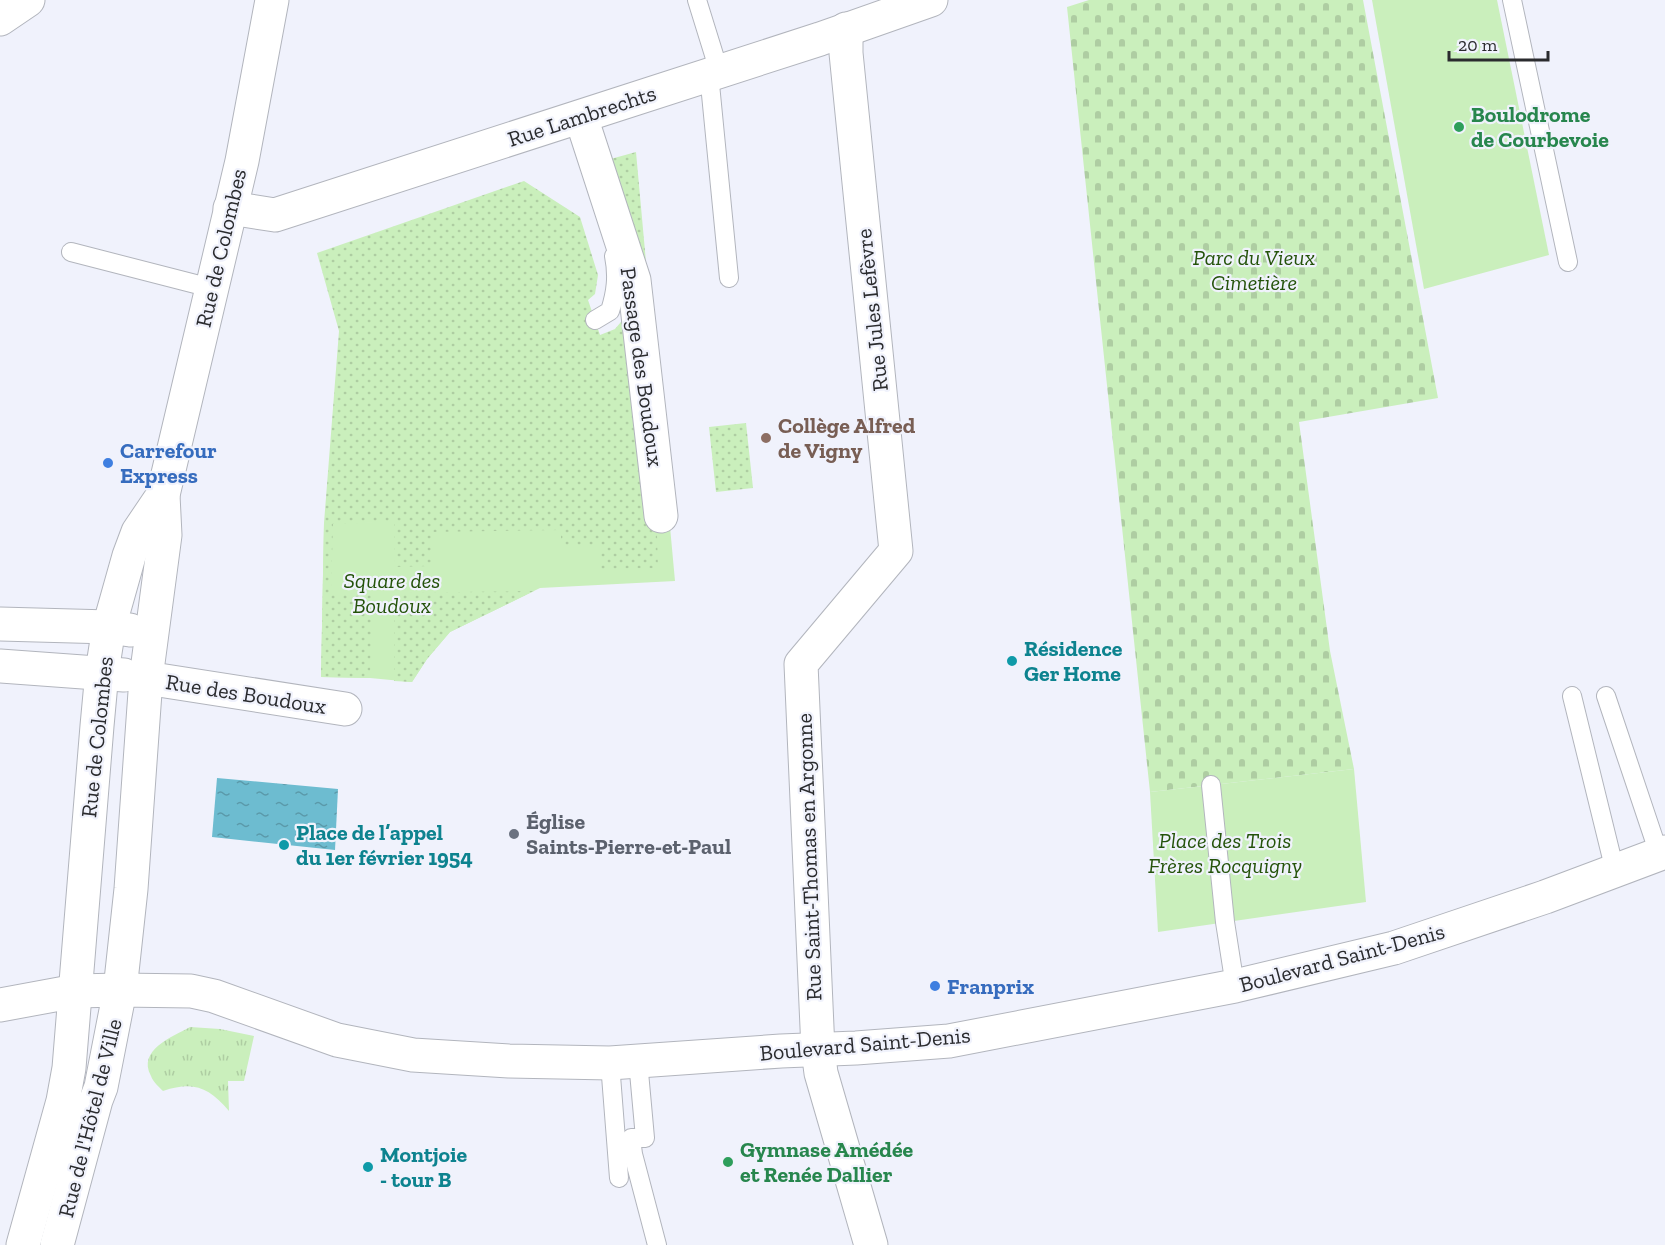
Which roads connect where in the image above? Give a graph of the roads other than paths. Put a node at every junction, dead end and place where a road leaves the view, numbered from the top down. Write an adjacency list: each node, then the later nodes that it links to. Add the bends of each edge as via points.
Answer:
1 (28, 0): 7 (main road)
2 (272, 0): 10 (main road, Rue de Colombes)
3 (697, 0): 8 (lane)
4 (931, 0): 6 (main road, Rue Lambrechts)
5 (1512, 0): 12 (lane)
6 (852, 18): 8 (main road, Rue Lambrechts, via 820,39); 21 (main road, Rue Jules Lefèvre, via 846,53 896,551)
7 (0, 19)
8 (714, 72): 9 (main road, Rue Lambrechts); 13 (lane)
9 (575, 118): 10 (main road, Rue Lambrechts, via 275,215); 15 (lane, via 615,256 615,290 610,311); 17 (main road, Passage des Boudoux, via 634,280)
10 (230, 208): 14 (main road, Rue de Colombes)
11 (71, 252): 14 (lane)
12 (1568, 262)
13 (729, 278)
14 (211, 288): 16 (main road, Rue de Colombes)
15 (595, 320)
16 (162, 495): 19 (main road, Rue de Colombes, via 138,532); 20 (main road, Rue de Colombes, via 165,535)
17 (661, 516)
18 (0, 624): 19 (main road)
19 (110, 627): 20 (main road); 23 (main road, Rue de Colombes)
20 (152, 634): 24 (main road, Rue de Colombes)
21 (801, 664): 35 (main road, Rue Saint-Thomas en Argonne)
22 (0, 666): 23 (main road, Rue des Boudoux)
23 (102, 672): 24 (main road, Rue des Boudoux); 33 (main road, Rue de Colombes)
24 (146, 678): 27 (main road, Rue des Boudoux); 32 (main road, Rue de Colombes)
25 (1572, 696): 30 (lane)
26 (1606, 696): 29 (lane)
27 (345, 709)
28 (1211, 785): 31 (lane)
29 (1662, 853): 30 (main road, Boulevard Saint-Denis)
30 (1616, 871): 31 (main road, Boulevard Saint-Denis, via 1394,948)
31 (1235, 986): 35 (main road, Boulevard Saint-Denis, via 949,1041)
32 (120, 990): 33 (main road, Boulevard Saint-Denis); 36 (main road, Boulevard Saint-Denis, via 214,996 337,1040 414,1055 543,1063); 39 (main road, Rue de l'Hôtel de Ville, via 101,1087)
33 (76, 992): 34 (main road, Boulevard Saint-Denis); 38 (main road, Rue de l'Hôtel de Ville, via 65,1090)
34 (0, 1005)
35 (818, 1050): 36 (main road, Boulevard Saint-Denis); 41 (main road, Rue Saint-Thomas en Argonne, via 821,1073)
36 (624, 1062): 37 (lane); 40 (lane, via 645,1138 632,1138 633,1154)
37 (619, 1178)
38 (23, 1245)
39 (57, 1245)
40 (657, 1245)
41 (871, 1245)

